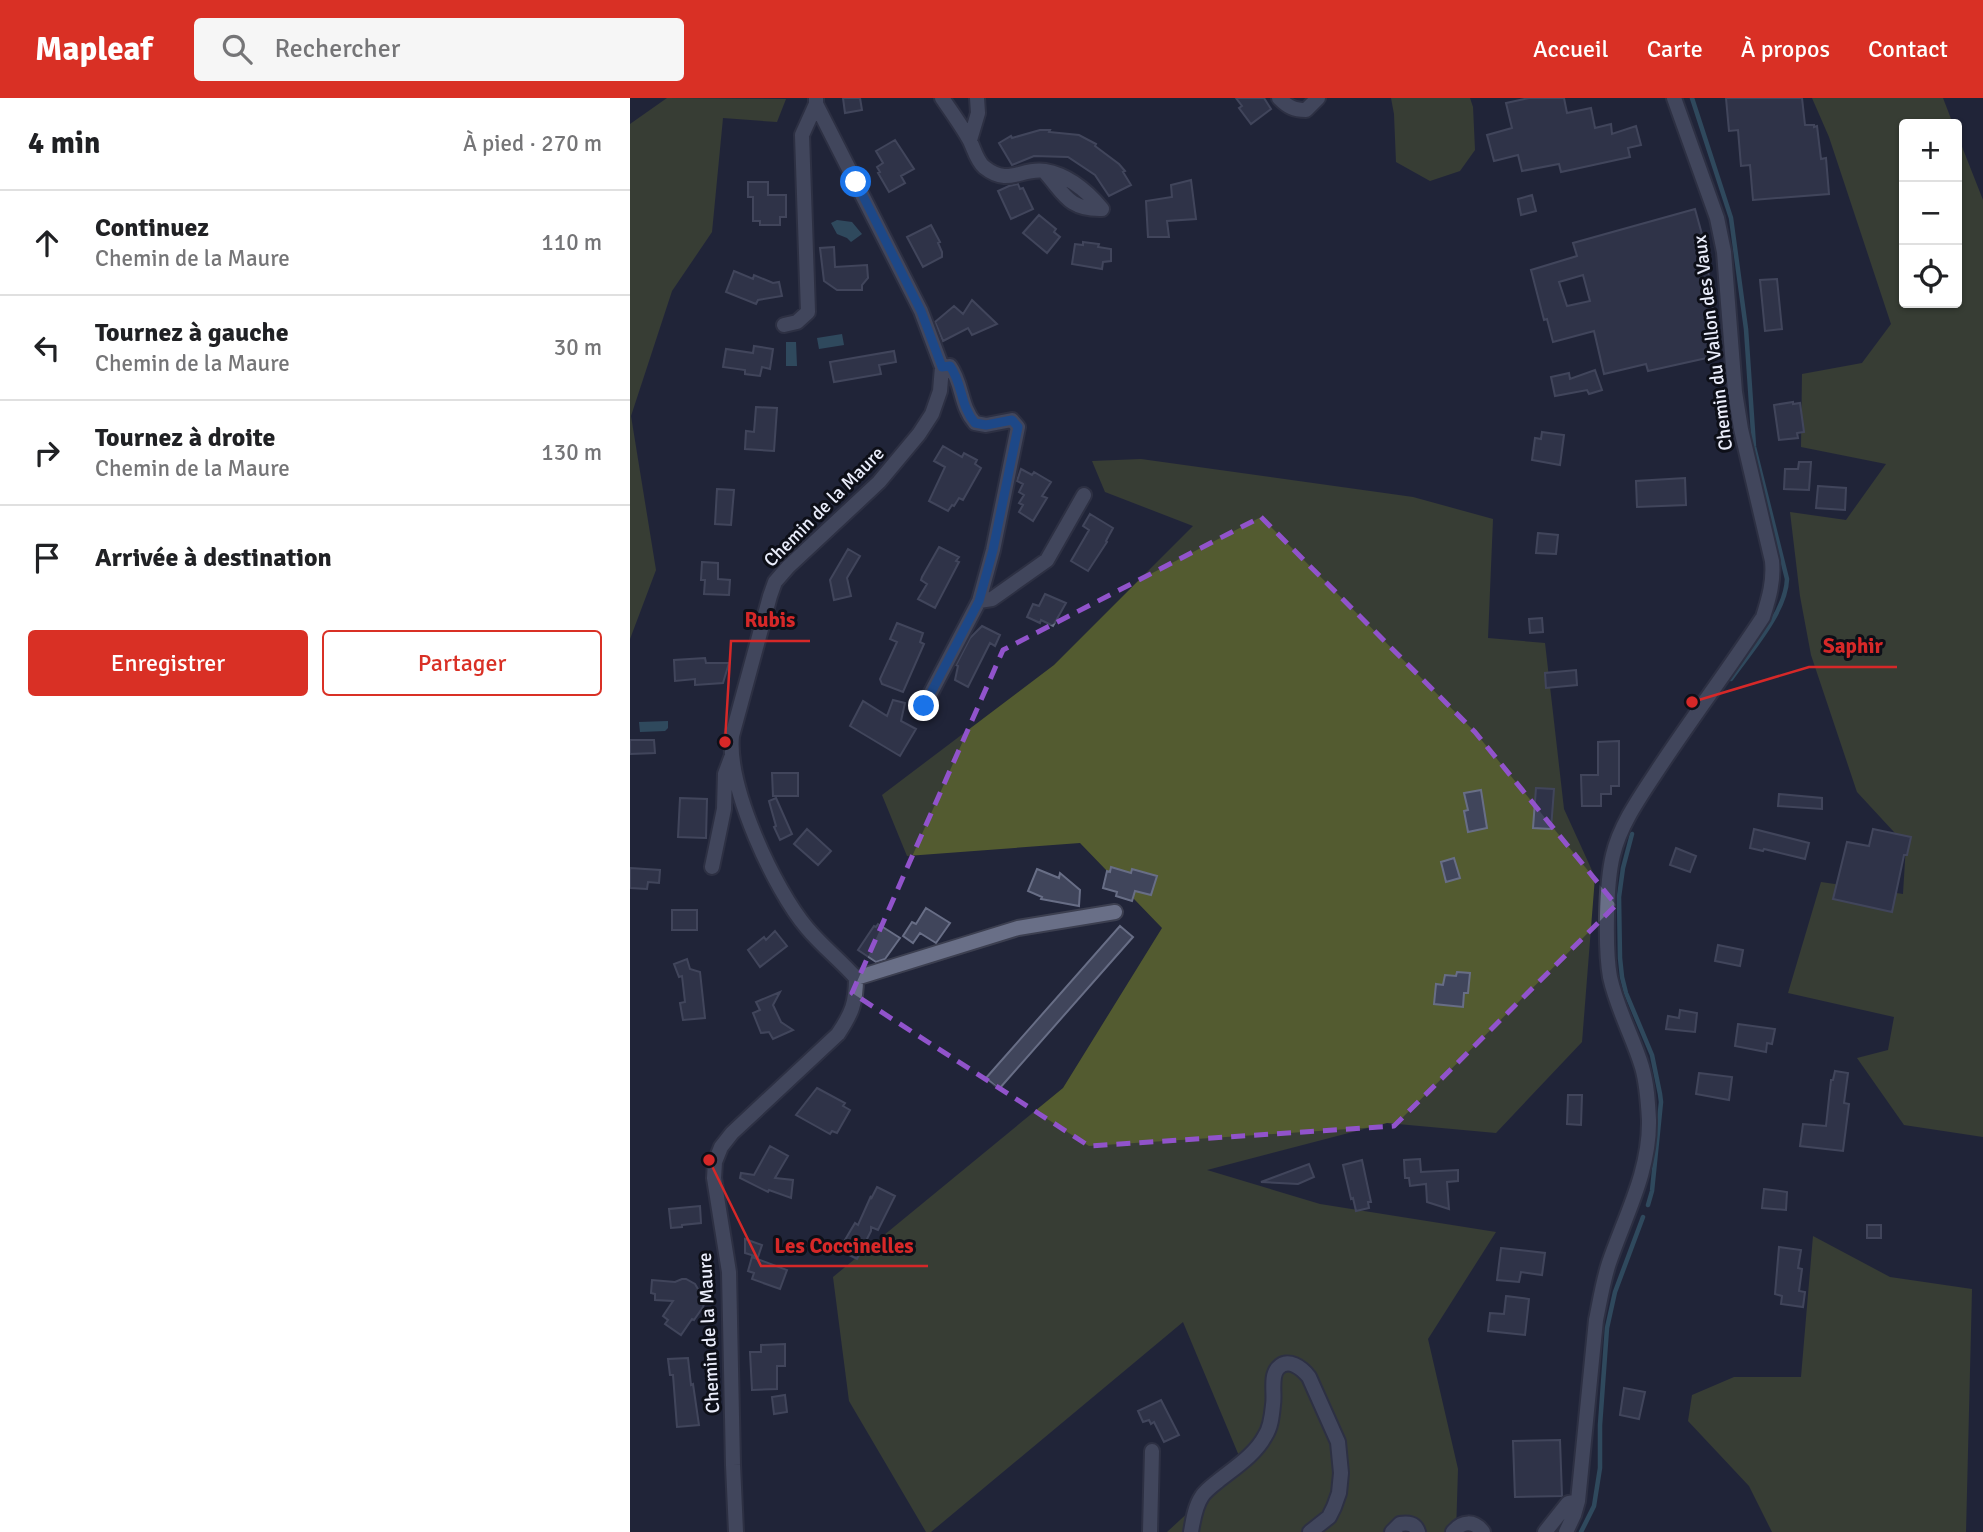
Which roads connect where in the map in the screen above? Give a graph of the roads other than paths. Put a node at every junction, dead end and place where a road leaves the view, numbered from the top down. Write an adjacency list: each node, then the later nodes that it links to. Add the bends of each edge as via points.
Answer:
1 (942, 98): 7 (street)
2 (977, 98): 7 (street)
3 (1279, 98): 4 (street, via 1287,107 1306,110)
4 (1318, 98)
5 (1674, 98): 19 (street, Chemin du Vallon des Vaux, via 1717,218 1735,392 1773,577 1763,617 1630,813 1613,855 1608,908 1610,976 1642,1066 1649,1124 1638,1188 1601,1292)
6 (816, 101): 9 (street, via 802,135 808,312 797,322); 10 (street, Chemin de la Maure, via 921,311)
7 (970, 140): 8 (street, via 980,164 991,172 1015,176)
8 (1044, 171)
9 (784, 325)
10 (942, 367): 12 (street, Chemin de la Maure, via 950,366 957,375 967,413 975,423 1012,420 1018,427); 14 (street, Chemin de la Maure, via 940,391 919,434 879,482 775,582 732,736)
11 (1084, 495): 12 (street, via 1046,560 992,598)
12 (979, 601): 13 (street, Chemin de la Maure)
13 (924, 706)
14 (732, 757): 15 (street, via 724,774 724,809); 17 (street, Chemin de la Maure, via 737,784 764,856 792,908)
15 (712, 867)
16 (1115, 912): 17 (street, via 1018,928)
17 (856, 978): 20 (street, Chemin de la Maure, via 856,1000 838,1034 732,1133 715,1162 729,1272)
18 (1152, 1451): 21 (street)
19 (1578, 1501): 28 (street, via 1568,1503); 29 (street, Chemin du Vallon des Vaux)
20 (736, 1532)
21 (1150, 1532)
22 (1191, 1532): 23 (street, via 1202,1495 1266,1435 1273,1412 1275,1370 1291,1364 1303,1368 1309,1377 1338,1442 1339,1493 1329,1517)
23 (1310, 1532)
24 (1392, 1532): 25 (street, via 1409,1523)
25 (1418, 1532)
26 (1453, 1532): 27 (street, via 1466,1523)
27 (1483, 1532)
28 (1545, 1532)
29 (1566, 1532)

